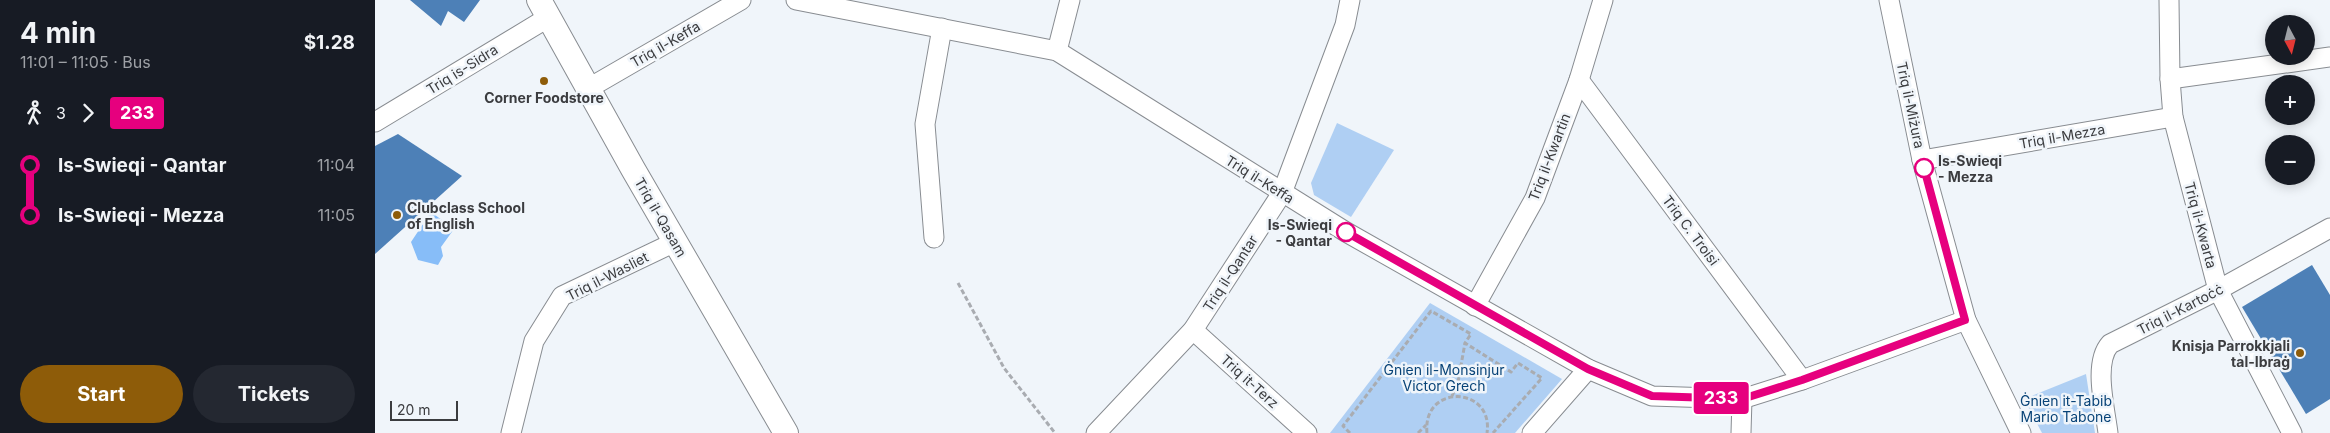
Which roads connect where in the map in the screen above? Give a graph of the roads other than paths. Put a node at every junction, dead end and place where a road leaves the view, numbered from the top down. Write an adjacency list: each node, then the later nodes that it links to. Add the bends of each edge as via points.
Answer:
1 (741, 0): 15 (street, Triq il-Keffa)
2 (796, 0): 8 (street, Triq il-Keffa)
3 (1070, 0): 11 (street)
4 (1350, 0): 19 (street, Triq il-Qantar, via 1345,25)
5 (1603, 0): 14 (street, Triq il-Kwartin)
6 (1889, 0): 18 (street, Triq il-Miżura)
7 (2169, 0): 13 (street, Triq il-Kwarta)
8 (850, 5): 10 (street, Triq il-Keffa)
9 (544, 8): 15 (street, Triq il-Qasam); 17 (street, Triq is-Sidra)
10 (942, 28): 11 (street, Triq il-Keffa); 21 (street, via 925,124)
11 (1057, 51): 19 (street, Triq il-Keffa)
12 (2330, 57): 13 (street)
13 (2170, 79): 16 (street, Triq il-Kwarta)
14 (1579, 80): 24 (street, Triq il-Kwartin, via 1535,198); 28 (street, Triq C. Troisi)
15 (589, 88): 22 (street, Triq il-Qasam)
16 (2173, 117): 18 (street, Triq il-Mezza); 23 (street, Triq il-Kwarta)
17 (375, 122)
18 (1922, 160): 25 (street, Triq il-Miżura)
19 (1282, 193): 24 (street, Triq il-Keffa); 26 (street, Triq il-Qantar)
20 (2330, 228): 23 (street, Triq il-Kartoċċ)
21 (935, 238)
22 (675, 242): 30 (street, Triq il-Wasliet, via 562,296 534,341); 31 (street, Triq il-Qasam)
23 (2218, 290): 37 (street, Triq il-Kartoċċ, via 2110,344 2103,351 2101,372); 38 (street, Triq il-Kwarta)
24 (1475, 306): 27 (street, Triq il-Keffa)
25 (1965, 320): 28 (street, Triq il-Keffa); 36 (street, Triq il-Miżura)
26 (1193, 330): 32 (street, Triq il-Qantar); 33 (street, Triq it-Terz)
27 (1588, 369): 29 (street, Triq il-Keffa, via 1652,396); 34 (street)
28 (1802, 380): 29 (street, Triq il-Keffa)
29 (1742, 399): 35 (street)
30 (511, 433)
31 (786, 433)
32 (1096, 433)
33 (1307, 433)
34 (1532, 433)
35 (1741, 433)
36 (2021, 433)
37 (2108, 433)
38 (2292, 433)

